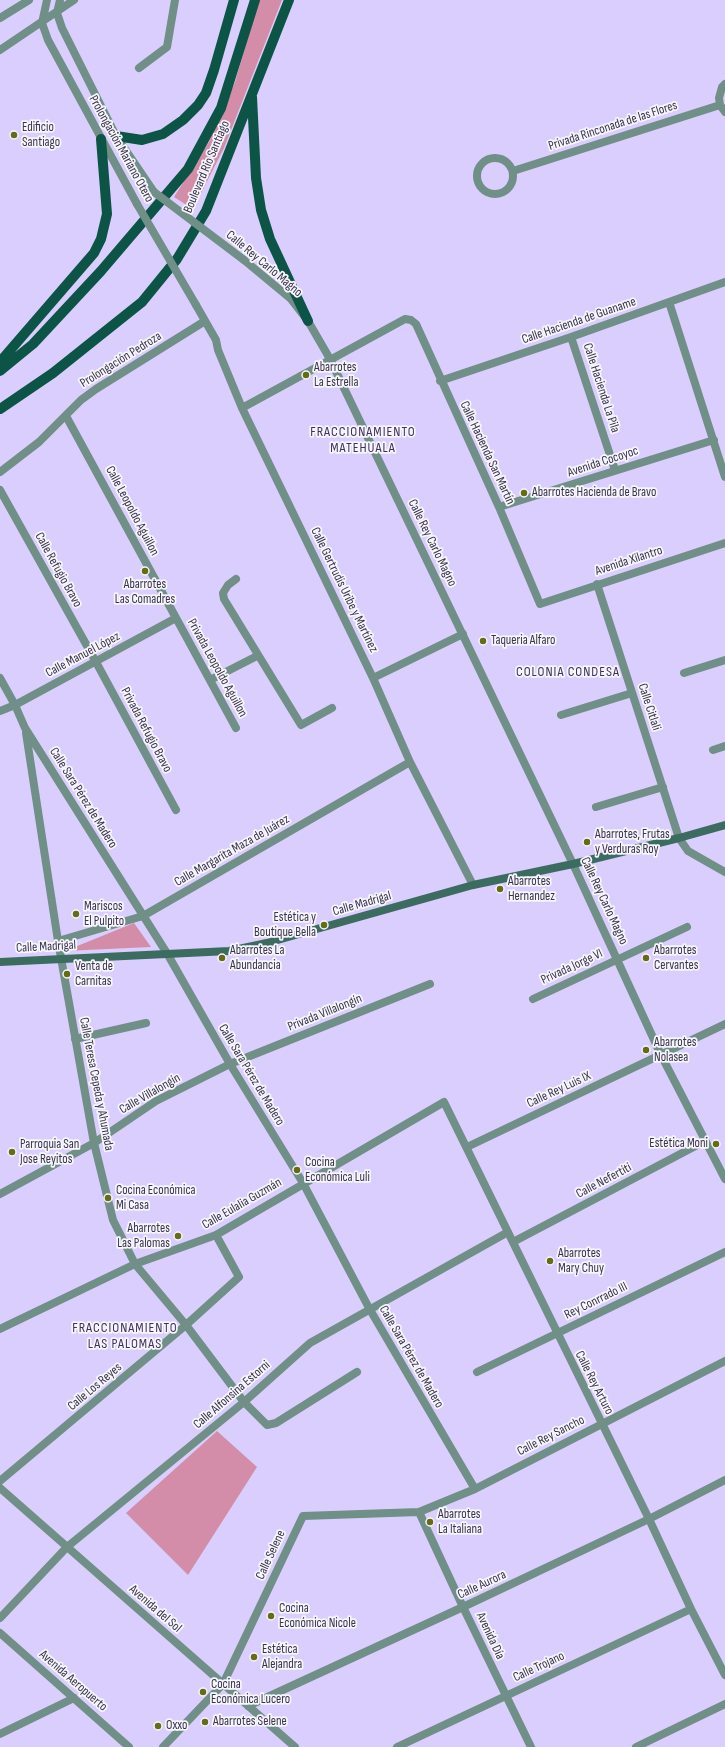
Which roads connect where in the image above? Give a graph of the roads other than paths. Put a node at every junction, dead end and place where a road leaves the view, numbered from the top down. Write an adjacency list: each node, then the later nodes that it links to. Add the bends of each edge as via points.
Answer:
1 (28, 0): 10 (street)
2 (47, 0): 11 (street)
3 (60, 0): 9 (street)
4 (74, 0): 9 (street)
5 (175, 0): 13 (street, via 168,47)
6 (234, 0): 17 (main road, via 214,70 206,93 198,105 163,134 142,140)
7 (255, 0): 29 (main road, Boulevard Río Santiago, via 221,108 188,169 101,271 32,344)
8 (289, 0): 15 (main road, Boulevard Río Santiago)
9 (57, 13): 11 (street); 17 (street, Prolongación Mariano Otero)
10 (0, 18)
11 (42, 22): 12 (street); 18 (street, Prolongación Mariano Otero, via 48,40)
12 (0, 50)
13 (139, 68)
14 (725, 84): 16 (street, via 719,98)
15 (252, 94): 25 (main road, via 256,178 261,210 270,239); 32 (main road, Boulevard Río Santiago, via 206,211 177,259 142,302 53,373)
16 (723, 108): 19 (street, Privada Rinconada de las Flores)
17 (116, 136): 20 (street, Prolongación Mariano Otero)
18 (101, 139): 23 (street, Prolongación Mariano Otero, bridge); 28 (main road, via 107,214 101,238 94,253)
19 (513, 171): 19 (street, via 506,161 498,157 481,164 476,173 480,187 488,194 500,194 512,185)
20 (154, 192): 25 (street, Calle Rey Carlo Magno, bridge, via 291,298)
21 (725, 282): 22 (street, Calle Hacienda de Guaname)
22 (669, 302): 26 (street, Calle Hacienda de Guaname); 34 (street)
23 (196, 305): 24 (street, Calle Gertrudis Uribe y Martínez)
24 (206, 321): 31 (street, Calle Gertrudis Uribe y Martínez); 33 (street, Prolongación Pedroza, via 96,389)
25 (308, 321): 27 (street, Calle Rey Carlo Magno)
26 (571, 337): 30 (street, Calle Hacienda de Guaname); 35 (street, Calle Hacienda La Pila)
27 (330, 359): 30 (street, Calle Hacienda San Martín, via 405,319 411,320 416,324); 31 (street); 45 (street, Calle Rey Carlo Magno)
28 (0, 362)
29 (0, 370)
30 (440, 381): 39 (street, Calle Hacienda San Martín)
31 (242, 408): 51 (street, Calle Gertrudis Uribe y Martínez)
32 (0, 409)
33 (66, 416): 36 (street, Prolongación Pedroza, via 39,442); 44 (street, Calle Leopoldo Aguillon)
34 (714, 440): 35 (street, Avenida Cocoyoc); 37 (street)
35 (615, 470): 39 (street, Avenida Cocoyoc)
36 (0, 472)
37 (725, 477)
38 (0, 490): 48 (street, Calle Refugio Bravo)
39 (499, 507): 43 (street, Calle Hacienda San Martín)
40 (725, 543): 42 (street, Avenida Xilantro)
41 (236, 579): 46 (street, via 223,593 224,600)
42 (597, 584): 43 (street, Avenida Xilantro); 53 (street, Calle Citlali)
43 (540, 604)
44 (176, 618): 48 (street, Calle Manuel López); 52 (street, Privada Leopoldo Aguillon)
45 (463, 634): 51 (street); 68 (street, Calle Rey Carlo Magno)
46 (257, 656): 52 (street); 55 (street, via 301,725)
47 (725, 660): 49 (street)
48 (96, 662): 54 (street, Calle Manuel López); 65 (street, Privada Refugio Bravo)
49 (684, 673)
50 (0, 678): 54 (street, Calle Sara Pérez de Madero)
51 (372, 678): 62 (street, Calle Gertrudis Uribe y Martínez)
52 (210, 680): 59 (street, Privada Leopoldo Aguillon)
53 (632, 693): 57 (street); 63 (street, Calle Citlali)
54 (15, 705): 56 (street, Calle Manuel López); 58 (street, Calle Sara Pérez de Madero)
55 (332, 708)
56 (0, 711)
57 (561, 715)
58 (25, 728): 71 (street, Calle Sara Pérez de Madero); 73 (street, Calle Teresa Cepeda y Ahumada)
59 (236, 728)
60 (725, 746): 61 (street)
61 (713, 750)
62 (410, 762): 70 (street, Calle Gertrudis Uribe y Martínez); 71 (street, Calle Margarita Maza de Juárez)
63 (663, 788): 64 (street); 67 (street, Calle Citlali)
64 (596, 807)
65 (176, 810)
66 (725, 825): 67 (street, Calle Madrigal)
67 (679, 838): 68 (street, Calle Madrigal); 69 (street, via 688,851)
68 (573, 864): 70 (street, Calle Madrigal); 76 (street, Calle Rey Carlo Magno)
69 (725, 872)
70 (473, 885): 74 (street, Calle Madrigal, via 267,944 229,951)
71 (143, 916): 73 (street, Calle Margarita Maza de Juárez); 74 (street, Calle Sara Pérez de Madero)
72 (687, 927): 76 (street, Privada Jorge VI)
73 (58, 941): 75 (street, Calle Teresa Cepeda y Ahumada)
74 (168, 955): 75 (street, Calle Madrigal); 84 (street, Calle Sara Pérez de Madero)
75 (61, 959): 77 (street, Calle Madrigal); 82 (street, Calle Teresa Cepeda y Ahumada)
76 (618, 959): 79 (street, Privada Jorge VI); 83 (street, Calle Rey Carlo Magno)
77 (0, 962)
78 (430, 984): 84 (street, Privada Villalongín)
79 (533, 999)
80 (146, 1023): 82 (street)
81 (725, 1024): 83 (street, Calle Rey Luis IX)
82 (75, 1039): 87 (street, Calle Teresa Cepeda y Ahumada)
83 (661, 1055): 86 (street, Calle Rey Carlo Magno); 88 (street, Calle Rey Luis IX)
84 (230, 1064): 87 (street, Calle Villalongín, via 156,1101); 90 (street, Calle Sara Pérez de Madero)
85 (444, 1102): 88 (street, Calle Rey Arturo); 90 (street, Calle Eulalia Guzmán)
86 (706, 1140): 89 (street, Calle Rey Carlo Magno); 94 (street, Calle Nefertiti)
87 (94, 1143): 91 (street, Calle Villalongín); 96 (street, Calle Teresa Cepeda y Ahumada, via 113,1220)
88 (466, 1147): 92 (street, Calle Rey Arturo)
89 (725, 1179)
90 (302, 1183): 93 (street, Calle Eulalia Guzmán); 97 (street, Calle Sara Pérez de Madero)
91 (0, 1194)
92 (508, 1232): 94 (street, Calle Rey Arturo); 97 (street, Calle Alfonsina Estorni)
93 (216, 1235): 96 (street, Calle Eulalia Guzmán); 98 (street, Calle Los Reyes, via 239,1277)
94 (513, 1242): 100 (street, Calle Rey Arturo)
95 (725, 1252): 100 (street, Rey Conrrado III)
96 (135, 1264): 98 (street, Calle Teresa Cepeda y Ahumada); 99 (street, Calle Eulalia Guzmán)
97 (369, 1308): 104 (street, Calle Alfonsina Estorni, via 310,1342); 109 (street, Calle Sara Pérez de Madero)
98 (186, 1326): 104 (street, Calle Teresa Cepeda y Ahumada); 107 (street, Calle Los Reyes)
99 (0, 1329)
100 (556, 1334): 103 (street, Rey Conrrado III); 105 (street, Calle Rey Arturo)
101 (725, 1362): 105 (street, Calle Rey Sancho)
102 (357, 1372): 104 (street, Calle Teresa Cepeda y Ahumada, via 276,1424 267,1425)
103 (478, 1372)
104 (244, 1402): 112 (street, Calle Alfonsina Estorni)
105 (602, 1424): 109 (street, Calle Rey Sancho); 111 (street, Calle Rey Arturo)
106 (725, 1480): 111 (street, Calle Aurora)
107 (0, 1481)
108 (0, 1488): 112 (street, Avenida del Sol)
109 (475, 1489): 110 (street, Calle Selene)
110 (419, 1512): 113 (street, Avenida Día); 118 (street, Calle Selene, via 303,1516)
111 (649, 1519): 113 (street, Calle Aurora); 114 (street, Calle Rey Arturo)
112 (67, 1547): 115 (street, Calle Alfonsina Estorni); 118 (street, Avenida del Sol)
113 (463, 1607): 119 (street, Avenida Día); 122 (street, Calle Aurora)
114 (691, 1609): 117 (street, Calle Rey Arturo); 119 (street, Calle Trojano)
115 (0, 1618)
116 (0, 1633): 120 (street, Avenida Aeropuerto)
117 (725, 1675)
118 (223, 1684): 122 (street, Avenida del Sol); 125 (street, Calle Selene)
119 (505, 1696): 127 (street, Calle Trojano); 128 (street, Avenida Día)
120 (74, 1698): 123 (street); 124 (street, Avenida Aeropuerto)
121 (725, 1704): 129 (street)
122 (248, 1706): 126 (street, Avenida del Sol)
123 (0, 1734)
124 (129, 1747)
125 (163, 1747)
126 (295, 1747)
127 (397, 1747)
128 (531, 1747)
129 (636, 1747)

